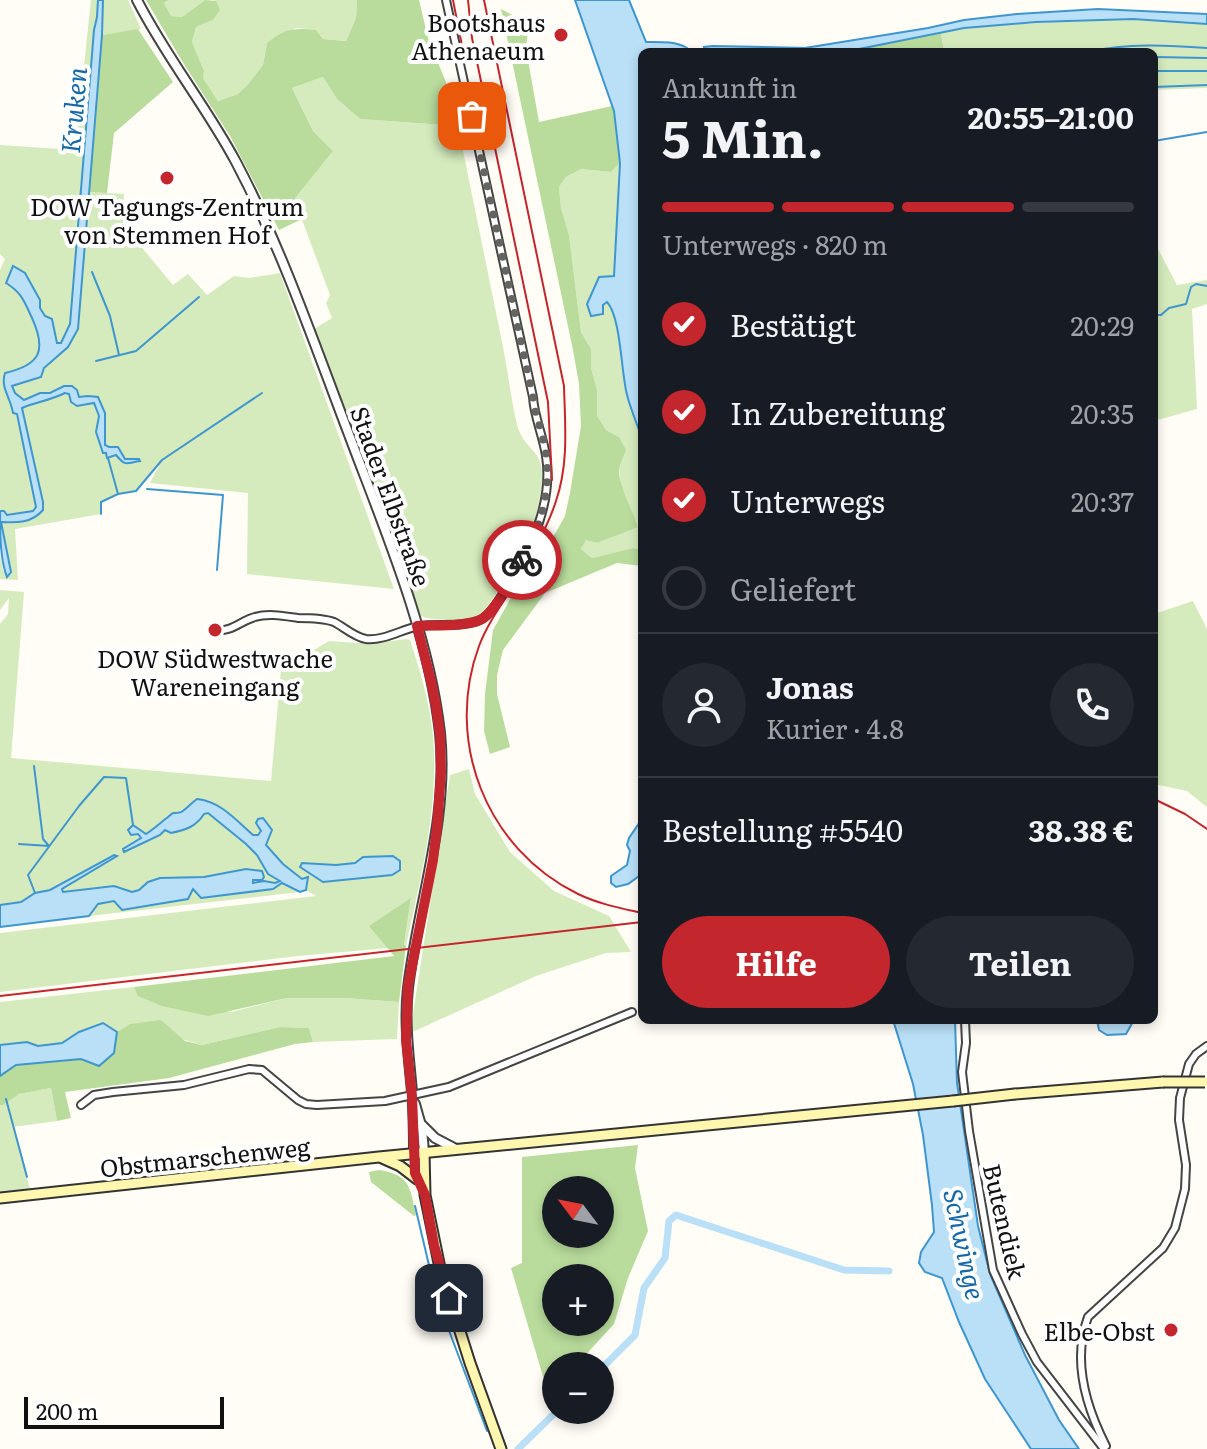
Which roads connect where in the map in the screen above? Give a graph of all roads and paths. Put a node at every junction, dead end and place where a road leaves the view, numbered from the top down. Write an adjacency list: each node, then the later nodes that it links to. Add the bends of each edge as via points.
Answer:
1 (137, 0): 3 (street, Stader Elbstraße, via 234,159 284,262)
2 (446, 0): 3 (street, via 544,440 547,485 535,538 489,613 469,623)
3 (417, 626): 4 (street, via 367,639 332,621 264,615); 9 (street, Stader Elbstraße, via 436,706 441,772 433,860 407,999)
4 (216, 630)
5 (632, 1012): 9 (street, via 449,1087)
6 (965, 1024): 19 (street, Butendiek, via 962,1072 993,1270 1037,1362)
7 (1207, 1046): 19 (street, via 1189,1064 1180,1098 1186,1165 1175,1228 1163,1248 1088,1317 1083,1331 1083,1382)
8 (1206, 1082): 12 (main road, Obstmarschenweg, bridge, via 1015,1094)
9 (412, 1096): 10 (street, via 306,1104 262,1070 249,1069 204,1082 94,1095); 11 (street, Stader Elbstraße); 13 (street, Stader Elbstraße)
10 (81, 1105)
11 (421, 1125): 12 (street); 13 (street, Stader Elbstraße)
12 (457, 1149): 13 (main road, Obstmarschenweg)
13 (419, 1153): 14 (main road, Obstmarschenweg); 15 (main road); 16 (main road)
14 (379, 1157): 15 (main road); 17 (main road, Obstmarschenweg)
15 (417, 1179): 16 (main road)
16 (425, 1195): 18 (main road, via 449,1298)
17 (0, 1198)
18 (501, 1449)
19 (1106, 1449)

